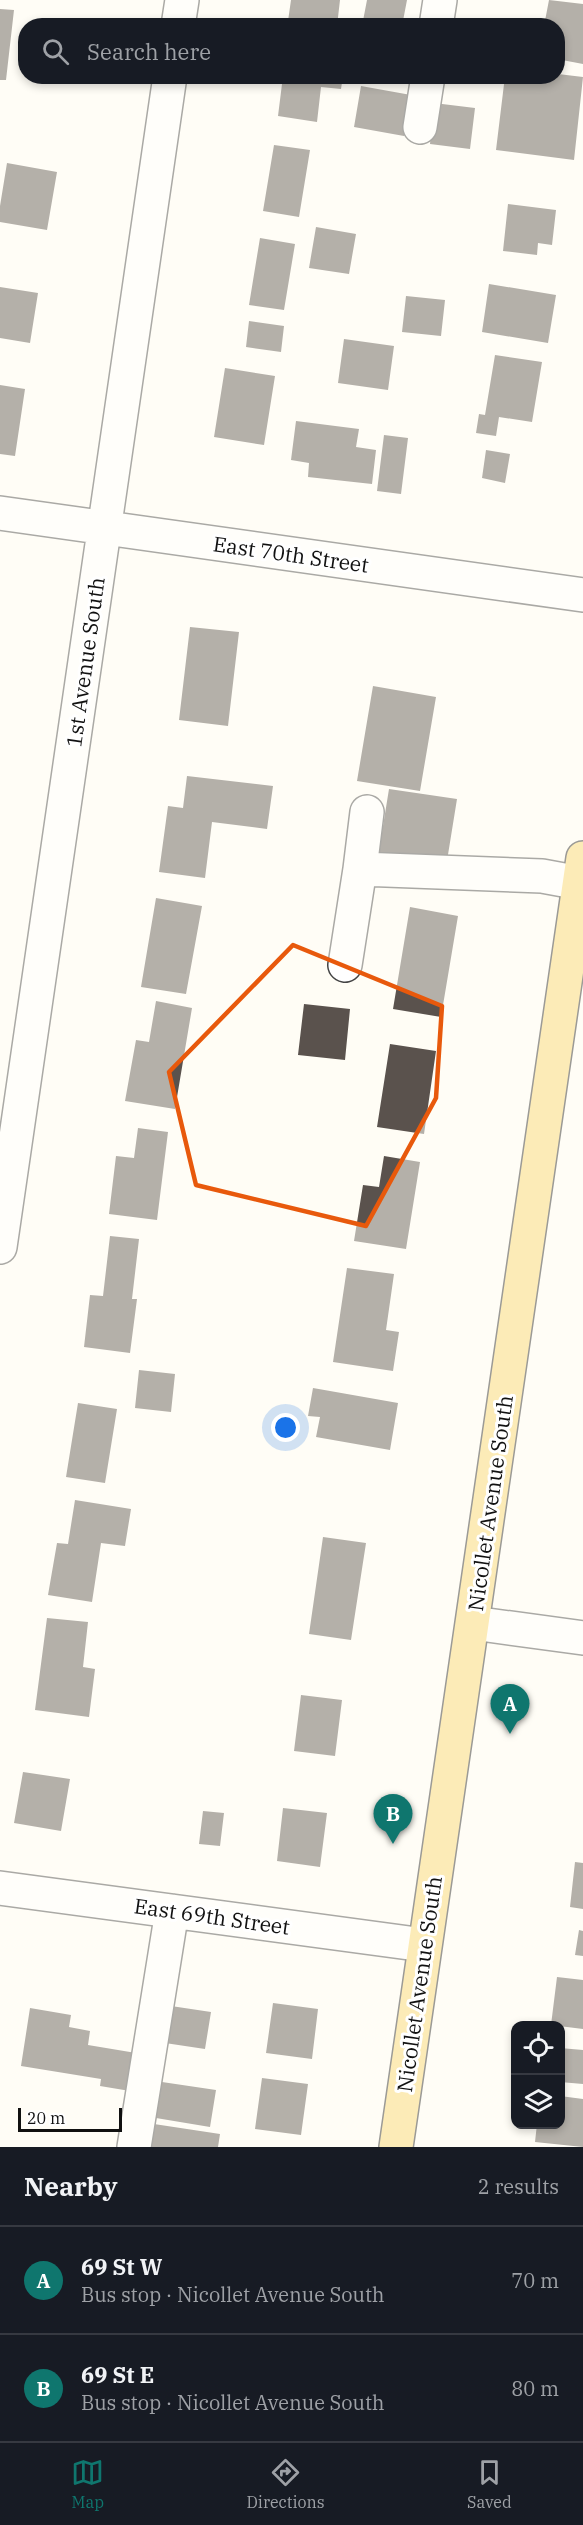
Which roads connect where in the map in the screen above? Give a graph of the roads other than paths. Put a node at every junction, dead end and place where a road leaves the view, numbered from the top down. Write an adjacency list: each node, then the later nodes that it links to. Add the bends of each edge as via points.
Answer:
1 (182, 0): 3 (street)
2 (440, 0): 4 (street)
3 (179, 18)
4 (437, 18)
5 (170, 84): 9 (street, 1st Avenue South)
6 (427, 84): 7 (street)
7 (420, 128)
8 (0, 513): 9 (street, East 70th Street)
9 (104, 528): 10 (street, East 70th Street); 15 (street, 1st Avenue South)
10 (583, 595)
11 (367, 812): 12 (street)
12 (360, 869): 13 (street, via 542,876); 14 (street)
13 (581, 871): 16 (main road, Nicollet Avenue South)
14 (345, 965)
15 (0, 1247)
16 (473, 1623): 17 (street); 20 (main road, Nicollet Avenue South)
17 (583, 1638)
18 (0, 1888): 19 (street, East 69th Street)
19 (172, 1911): 20 (street, East 69th Street); 21 (street)
20 (424, 1945): 22 (main road, Nicollet Avenue South)
21 (134, 2147)
22 (396, 2147)

